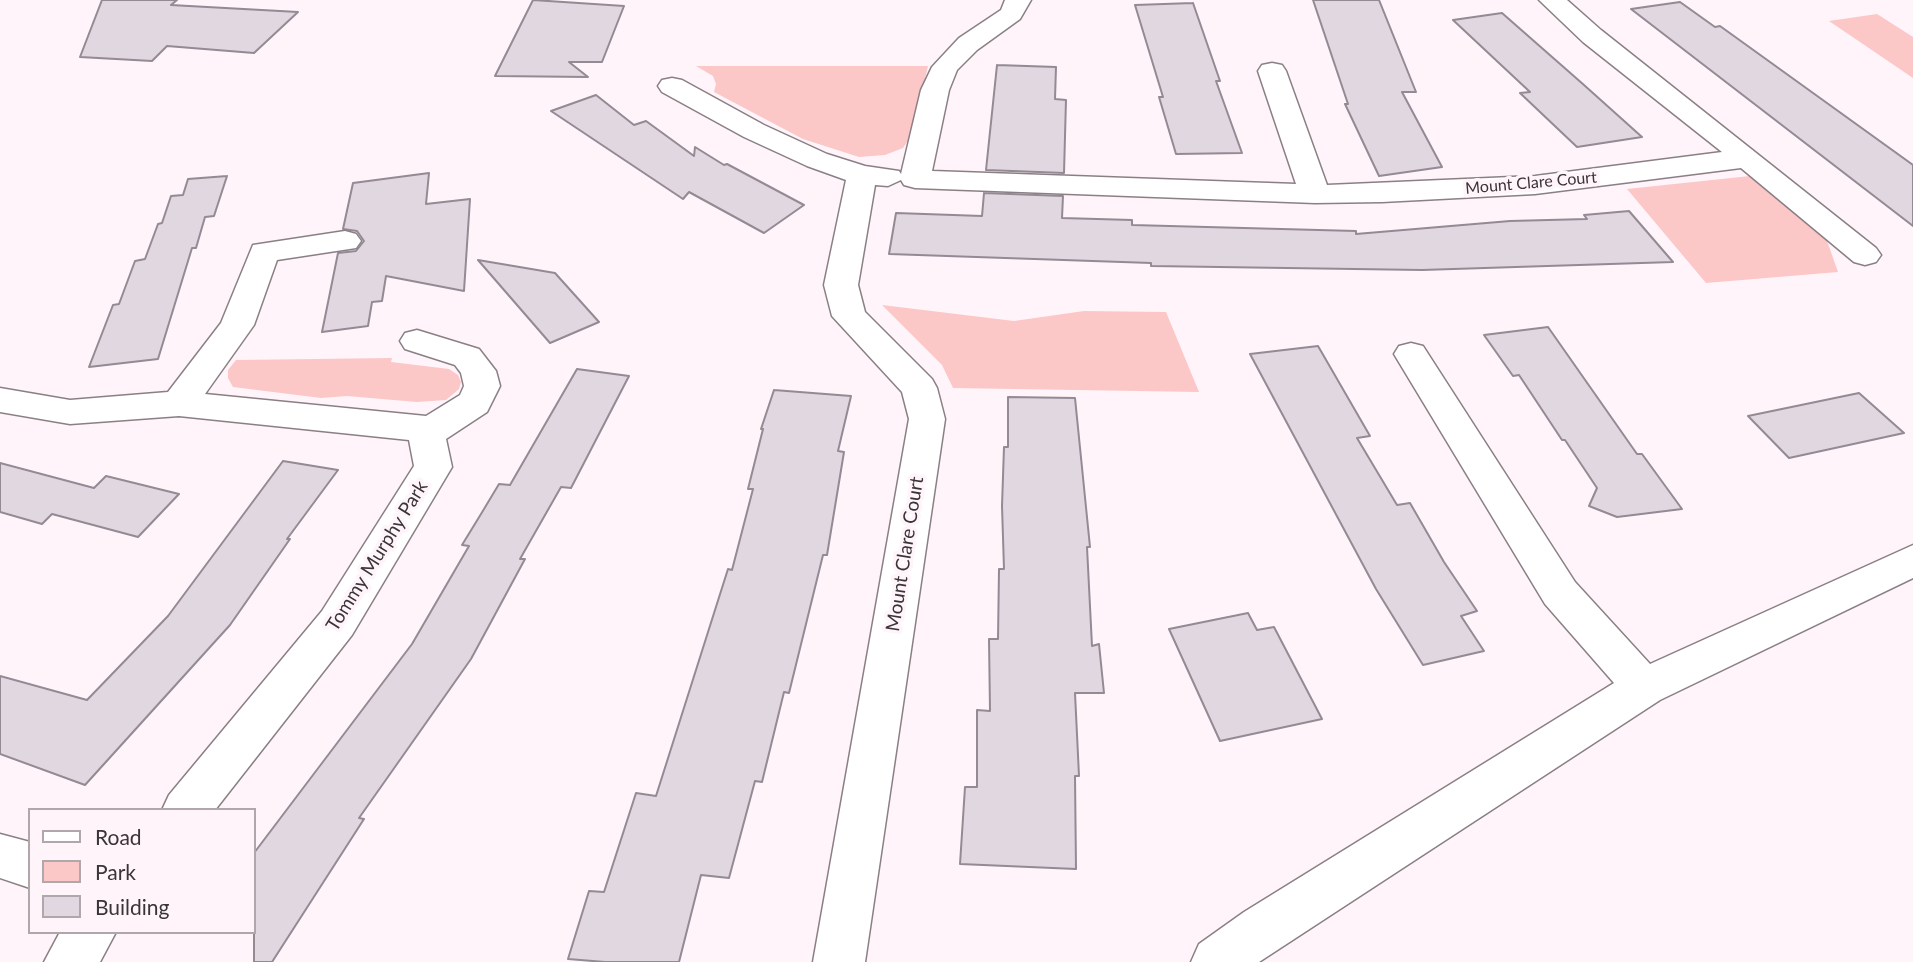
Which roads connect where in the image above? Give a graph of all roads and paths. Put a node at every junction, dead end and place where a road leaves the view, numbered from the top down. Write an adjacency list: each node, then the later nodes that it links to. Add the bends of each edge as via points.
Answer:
1 (1017, 0): 7 (street, via 1011,14 968,44 945,67 935,90)
2 (1552, 0): 5 (street)
3 (1272, 71): 8 (street)
4 (672, 86): 6 (street, Mount Clare Court, via 754,131)
5 (1747, 158): 8 (street, Mount Clare Court, via 1535,185); 10 (street)
6 (862, 175): 7 (street, Mount Clare Court); 23 (street, Mount Clare Court, via 841,285 849,316 919,388 927,419)
7 (915, 179): 8 (street, Mount Clare Court)
8 (1315, 194)
9 (345, 241): 14 (street, via 264,252 237,325)
10 (1864, 255)
11 (417, 341): 15 (street, via 467,357 482,386 474,402)
12 (1411, 354): 17 (street, via 1560,593)
13 (0, 400): 14 (street, via 70,412)
14 (179, 404): 15 (street, via 415,426)
15 (426, 434): 18 (street, Tommy Murphy Park, via 433,467 337,623)
16 (1913, 560): 17 (street)
17 (1644, 687): 24 (street)
18 (188, 808)
19 (0, 856): 20 (street)
20 (28, 864)
21 (90, 934): 22 (street)
22 (69, 962)
23 (839, 962)
24 (1217, 962)

